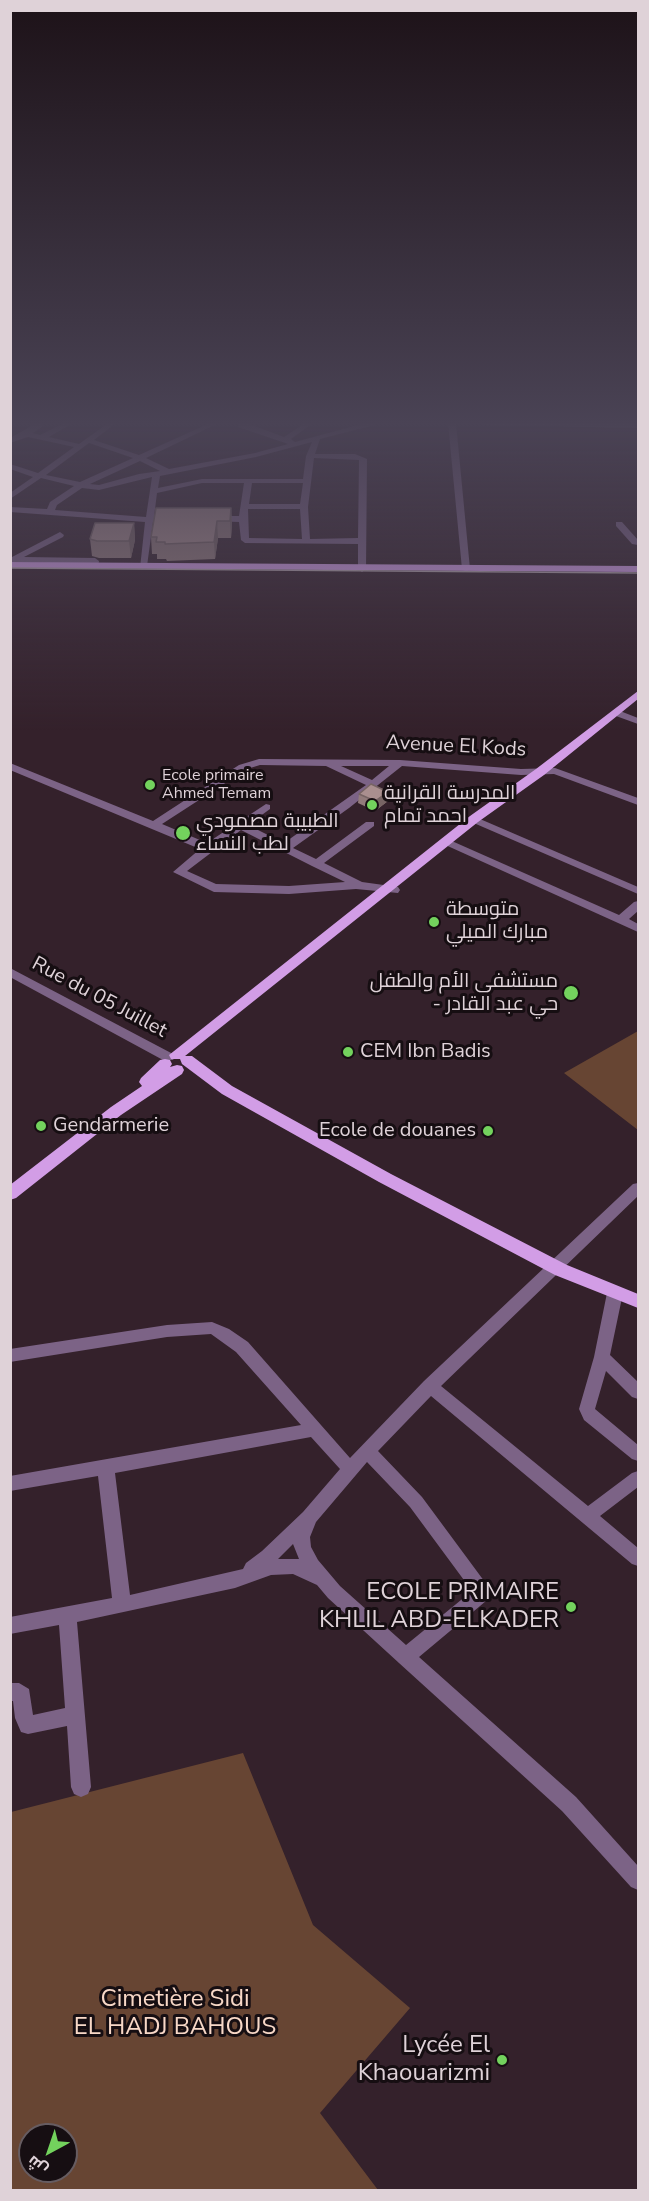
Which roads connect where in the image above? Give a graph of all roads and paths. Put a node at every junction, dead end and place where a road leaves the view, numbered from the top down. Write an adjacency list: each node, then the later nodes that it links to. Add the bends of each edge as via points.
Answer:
1 (147, 526): 12 (street)
2 (244, 526): 9 (street, via 245,540)
3 (305, 526): 9 (street)
4 (362, 526): 8 (street)
5 (462, 526): 14 (street)
6 (620, 526): 10 (street)
7 (60, 535): 11 (street)
8 (362, 541): 9 (street); 13 (street)
9 (306, 542)
10 (639, 543)
11 (11, 565): 12 (main road); 16 (main road)
12 (143, 566): 13 (main road)
13 (362, 569): 14 (main road)
14 (466, 569): 15 (main road)
15 (639, 569)
16 (639, 578)
17 (639, 694): 24 (main road)
18 (639, 700): 19 (main road)
19 (620, 714): 20 (street); 24 (main road)
20 (637, 718)
21 (326, 763): 22 (street, Avenue El Kods); 25 (street); 30 (street, Avenue El Kods, via 249,764)
22 (400, 763): 24 (street, Avenue El Kods); 25 (street)
23 (10, 766): 30 (street)
24 (544, 771): 26 (street, via 564,773); 28 (main road, Avenue El Kods); 32 (main road, Avenue El Kods)
25 (373, 784): 34 (street)
26 (639, 802)
27 (266, 807): 31 (street)
28 (480, 822): 32 (main road, Avenue El Kods); 38 (street)
29 (370, 824): 35 (street)
30 (154, 825): 33 (street)
31 (239, 825): 33 (street); 34 (street)
32 (448, 843): 37 (main road, Avenue El Kods); 40 (street)
33 (208, 848): 36 (street, via 180,869 180,874 218,890)
34 (285, 848): 35 (street)
35 (316, 864): 36 (street)
36 (362, 886): 37 (street)
37 (390, 890): 43 (main road, Avenue El Kods)
38 (639, 891)
39 (639, 905): 40 (street)
40 (621, 920): 41 (street)
41 (639, 928)
42 (10, 972): 43 (street, Rue du 05 Juillet)
43 (177, 1062): 44 (main road, Avenue El Kods); 46 (main road)
44 (10, 1194)
45 (635, 1197): 46 (street)
46 (555, 1266): 47 (main road); 51 (street)
47 (615, 1293): 48 (main road); 50 (street)
48 (639, 1301)
49 (10, 1356): 53 (street, via 167,1331 212,1328 242,1347)
50 (602, 1357): 52 (street); 55 (street, via 587,1409)
51 (430, 1386): 54 (street); 60 (street)
52 (639, 1392)
53 (314, 1429): 56 (street); 57 (street)
54 (367, 1451): 57 (street); 68 (street, via 416,1502 481,1589 480,1594)
55 (639, 1454)
56 (106, 1467): 59 (street); 65 (street)
57 (350, 1468): 61 (street)
58 (639, 1478): 60 (street)
59 (10, 1484)
60 (588, 1516): 62 (street)
61 (309, 1517): 63 (street, via 268,1557); 64 (street, via 301,1537 302,1549)
62 (639, 1558)
63 (235, 1580): 64 (street, via 281,1566 304,1569); 65 (street)
64 (325, 1581): 68 (street)
65 (122, 1605): 66 (street)
66 (67, 1615): 67 (street); 70 (street)
67 (10, 1626)
68 (405, 1657): 72 (street, via 569,1804)
69 (10, 1692): 70 (street, via 22,1695 28,1725)
70 (76, 1715): 71 (street)
71 (81, 1787)
72 (639, 1880)

